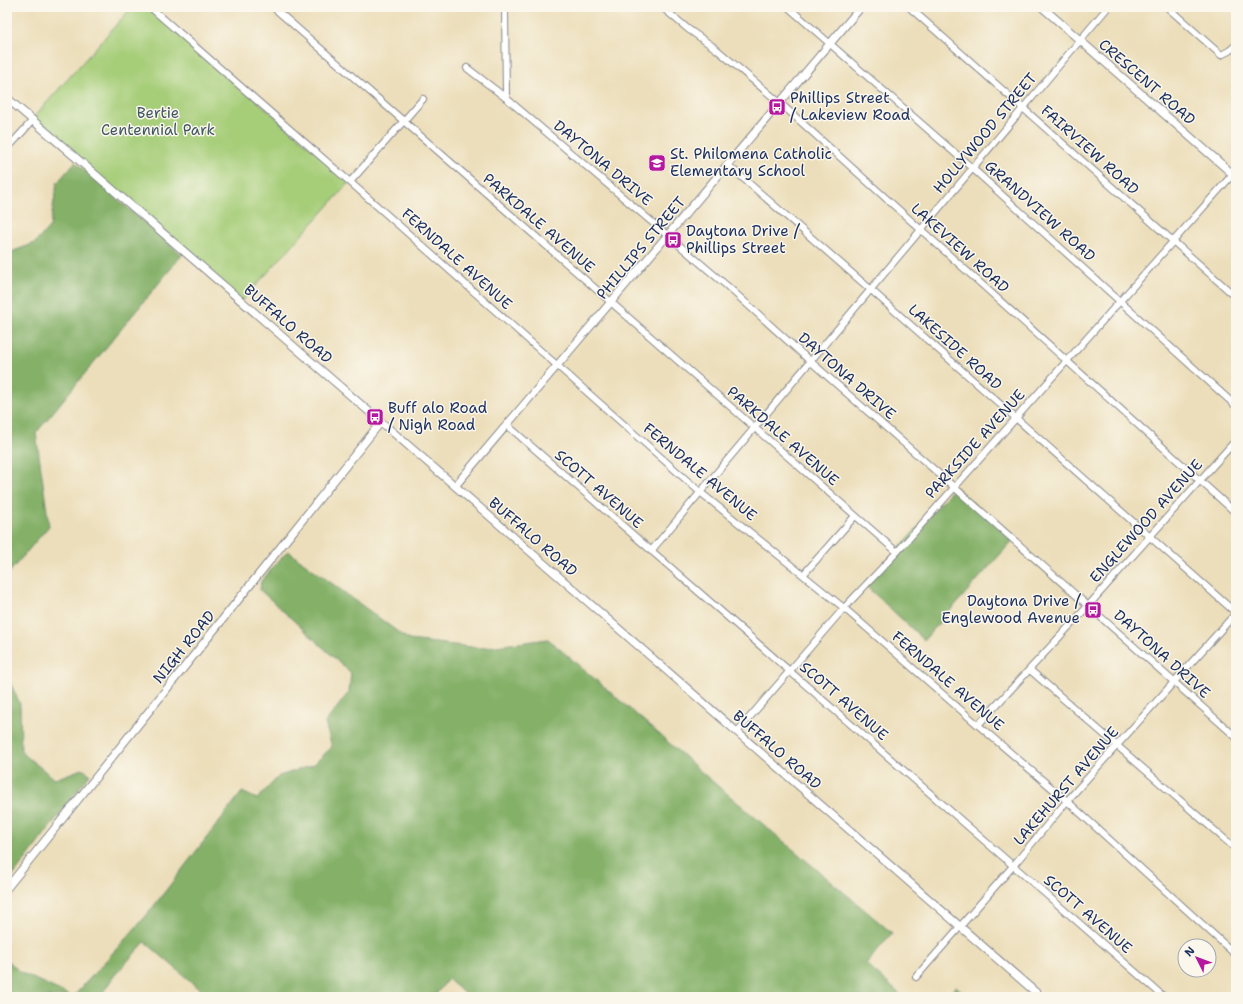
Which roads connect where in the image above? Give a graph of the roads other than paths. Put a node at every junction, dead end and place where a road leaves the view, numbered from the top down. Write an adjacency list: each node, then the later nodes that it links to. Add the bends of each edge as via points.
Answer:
1 (150, 7): 26 (street, FERNDALE AVENUE)
2 (273, 7): 21 (street, PARKDALE AVENUE)
3 (505, 7): 16 (street)
4 (662, 7): 18 (street, LAKEVIEW ROAD)
5 (788, 7): 12 (street, GRANDVIEW ROAD)
6 (861, 7): 12 (street, PHILLIPS STREET)
7 (909, 7): 19 (street, FAIRVIEW ROAD)
8 (1042, 7): 11 (street, CRESCENT ROAD)
9 (1108, 7): 11 (street, HOLLYWOOD STREET)
10 (1167, 7): 13 (street, via 1221,55)
11 (1080, 41): 19 (street, HOLLYWOOD STREET); 25 (street, CRESCENT ROAD)
12 (830, 44): 18 (street, PHILLIPS STREET); 24 (street, GRANDVIEW ROAD)
13 (1236, 44)
14 (467, 68): 16 (street, DAYTONA DRIVE)
15 (7, 98): 20 (street, BUFFALO ROAD)
16 (506, 98): 28 (street, DAYTONA DRIVE)
17 (423, 99): 21 (street)
18 (780, 104): 23 (street, PHILLIPS STREET); 27 (street, LAKEVIEW ROAD)
19 (1023, 108): 24 (street, HOLLYWOOD STREET); 29 (street, FAIRVIEW ROAD)
20 (32, 120): 22 (street); 39 (street, BUFFALO ROAD)
21 (403, 120): 26 (street); 33 (street, PARKDALE AVENUE)
22 (7, 150)
23 (728, 165): 28 (street, PHILLIPS STREET); 30 (street, LAKESIDE ROAD)
24 (972, 168): 27 (street, HOLLYWOOD STREET); 32 (street, GRANDVIEW ROAD)
25 (1234, 176): 29 (street, PARKSIDE AVENUE)
26 (350, 182): 36 (street, FERNDALE AVENUE)
27 (921, 230): 30 (street, HOLLYWOOD STREET); 35 (street, LAKEVIEW ROAD)
28 (668, 235): 33 (street, PHILLIPS STREET); 34 (street, DAYTONA DRIVE)
29 (1173, 241): 31 (street, FAIRVIEW ROAD); 32 (street, PARKSIDE AVENUE)
30 (870, 289): 34 (street, HOLLYWOOD STREET); 38 (street, LAKESIDE ROAD)
31 (1236, 297)
32 (1120, 301): 35 (street, PARKSIDE AVENUE); 37 (street, GRANDVIEW ROAD)
33 (611, 303): 36 (street, PHILLIPS STREET); 41 (street, PARKDALE AVENUE)
34 (810, 361): 41 (street, HOLLYWOOD STREET); 45 (street, DAYTONA DRIVE)
35 (1066, 361): 38 (street, PARKSIDE AVENUE); 43 (street, LAKEVIEW ROAD)
36 (557, 365): 40 (street, PHILLIPS STREET); 46 (street, FERNDALE AVENUE)
37 (1236, 406)
38 (1016, 418): 45 (street, PARKSIDE AVENUE); 49 (street, LAKESIDE ROAD)
39 (381, 422): 44 (street, BUFFALO ROAD); 66 (street, NIGH ROAD)
40 (507, 425): 44 (street, PHILLIPS STREET); 50 (street, SCOTT AVENUE)
41 (754, 428): 46 (street, HOLLYWOOD STREET); 48 (street, PARKDALE AVENUE)
42 (1236, 440): 43 (street, ENGLEWOOD AVENUE)
43 (1200, 481): 47 (street, LAKEVIEW ROAD); 49 (street, ENGLEWOOD AVENUE)
44 (455, 486): 60 (street, BUFFALO ROAD)
45 (954, 487): 51 (street, PARKSIDE AVENUE); 53 (street, DAYTONA DRIVE)
46 (700, 492): 50 (street, HOLLYWOOD STREET); 52 (street, FERNDALE AVENUE)
47 (1236, 513)
48 (855, 516): 51 (street, PARKDALE AVENUE); 52 (street)
49 (1150, 537): 53 (street, ENGLEWOOD AVENUE); 55 (street, LAKESIDE ROAD)
50 (650, 551): 57 (street, SCOTT AVENUE)
51 (896, 552): 54 (street, PARKSIDE AVENUE)
52 (803, 575): 54 (street, FERNDALE AVENUE)
53 (1088, 606): 56 (street, ENGLEWOOD AVENUE); 58 (street, DAYTONA DRIVE)
54 (844, 608): 57 (street, PARKSIDE AVENUE); 59 (street, FERNDALE AVENUE)
55 (1236, 613): 58 (street, LAKEHURST AVENUE)
56 (1030, 670): 59 (street, ENGLEWOOD AVENUE); 62 (street)
57 (790, 672): 60 (street, PARKSIDE AVENUE); 65 (street, SCOTT AVENUE)
58 (1174, 682): 61 (street, DAYTONA DRIVE); 62 (street, LAKEHURST AVENUE)
59 (978, 725): 63 (street, FERNDALE AVENUE)
60 (736, 732): 67 (street, BUFFALO ROAD)
61 (1236, 738)
62 (1118, 746): 63 (street, LAKEHURST AVENUE); 64 (street)
63 (1067, 801): 65 (street, LAKEHURST AVENUE); 68 (street, FERNDALE AVENUE)
64 (1236, 849)
65 (1013, 866): 67 (street, LAKEHURST AVENUE); 71 (street, SCOTT AVENUE)
66 (7, 888)
67 (960, 927): 69 (street, LAKEHURST AVENUE); 70 (street, BUFFALO ROAD)
68 (1236, 955)
69 (916, 977)
70 (1041, 997)
71 (1164, 997)

